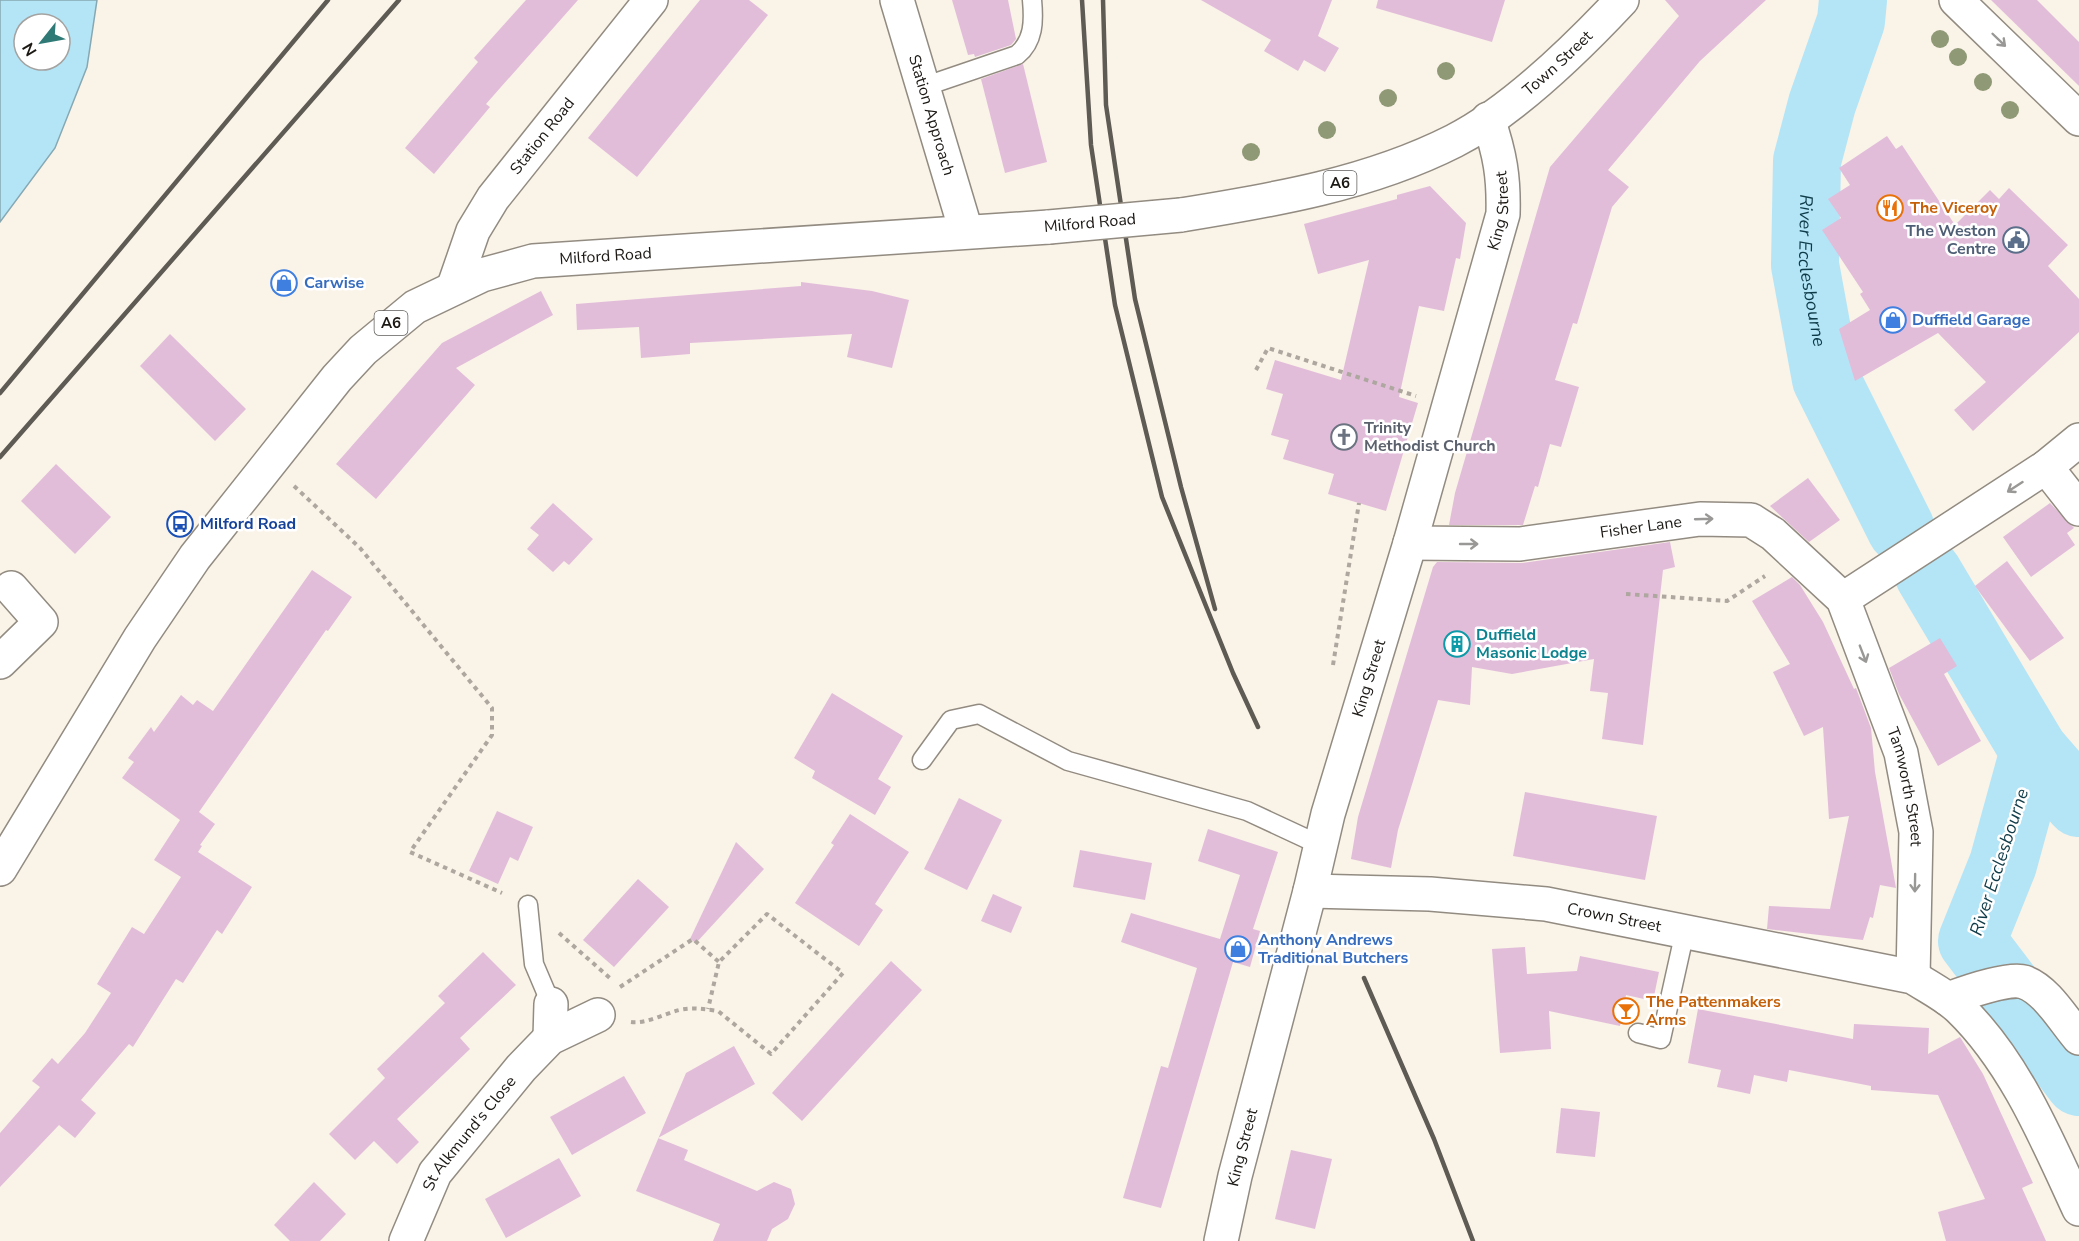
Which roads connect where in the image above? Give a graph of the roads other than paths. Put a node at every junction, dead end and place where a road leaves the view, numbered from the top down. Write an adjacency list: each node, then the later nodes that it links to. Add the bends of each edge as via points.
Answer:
1 (651, 0): 10 (main road, Station Road, via 493,198 472,231)
2 (897, 0): 6 (main road, Station Approach)
3 (1032, 0): 6 (lane, via 1034,20 1027,46 1017,55)
4 (1622, 0): 8 (main road, Town Street / A6, via 1555,66)
5 (1956, 0): 7 (main road, one-way to 7)
6 (923, 87): 9 (main road, Station Approach)
7 (2079, 118)
8 (1488, 119): 9 (main road, Milford Road / A6, bridge, via 1454,140 1362,178 1280,199 1181,215); 14 (main road, King Street, via 1500,153 1503,214)
9 (966, 231): 10 (main road, Milford Road / A6, via 554,258 513,266)
10 (454, 286): 20 (main road, Milford Road / A6, via 415,306 363,350 195,558 140,638)
11 (2079, 440): 12 (main road)
12 (2046, 467): 13 (main road); 16 (main road, one-way to 16)
13 (2079, 509)
14 (1410, 543): 16 (main road, Fisher Lane, one-way to 16, via 1520,544 1700,519 1738,519 1761,524); 19 (main road, King Street)
15 (12, 588): 17 (main road, via 41,622)
16 (1843, 599): 24 (main road, Tamworth Street, one-way to 24, via 1901,753 1916,832)
17 (0, 662)
18 (922, 760): 19 (lane, via 951,720 979,714 1068,761 1247,811)
19 (1320, 845): 21 (main road, King Street)
20 (0, 869)
21 (1310, 891): 23 (main road, Crown Street, via 1430,894 1546,903); 33 (main road, King Street, via 1240,1153)
22 (528, 905): 26 (lane, via 534,964)
23 (1685, 932): 24 (main road, Crown Street); 28 (lane, via 1660,1039)
24 (1913, 977): 25 (main road)
25 (1948, 999): 30 (main road, via 1986,986 2023,981 2039,990); 31 (main road, via 1979,1030 2021,1090)
26 (551, 1004): 29 (main road)
27 (598, 1015): 29 (main road, St Alkmund's Close)
28 (1638, 1033)
29 (550, 1038): 32 (main road, St Alkmund's Close, via 435,1173)
30 (2079, 1038)
31 (2079, 1209)
32 (406, 1241)
33 (1221, 1241)

